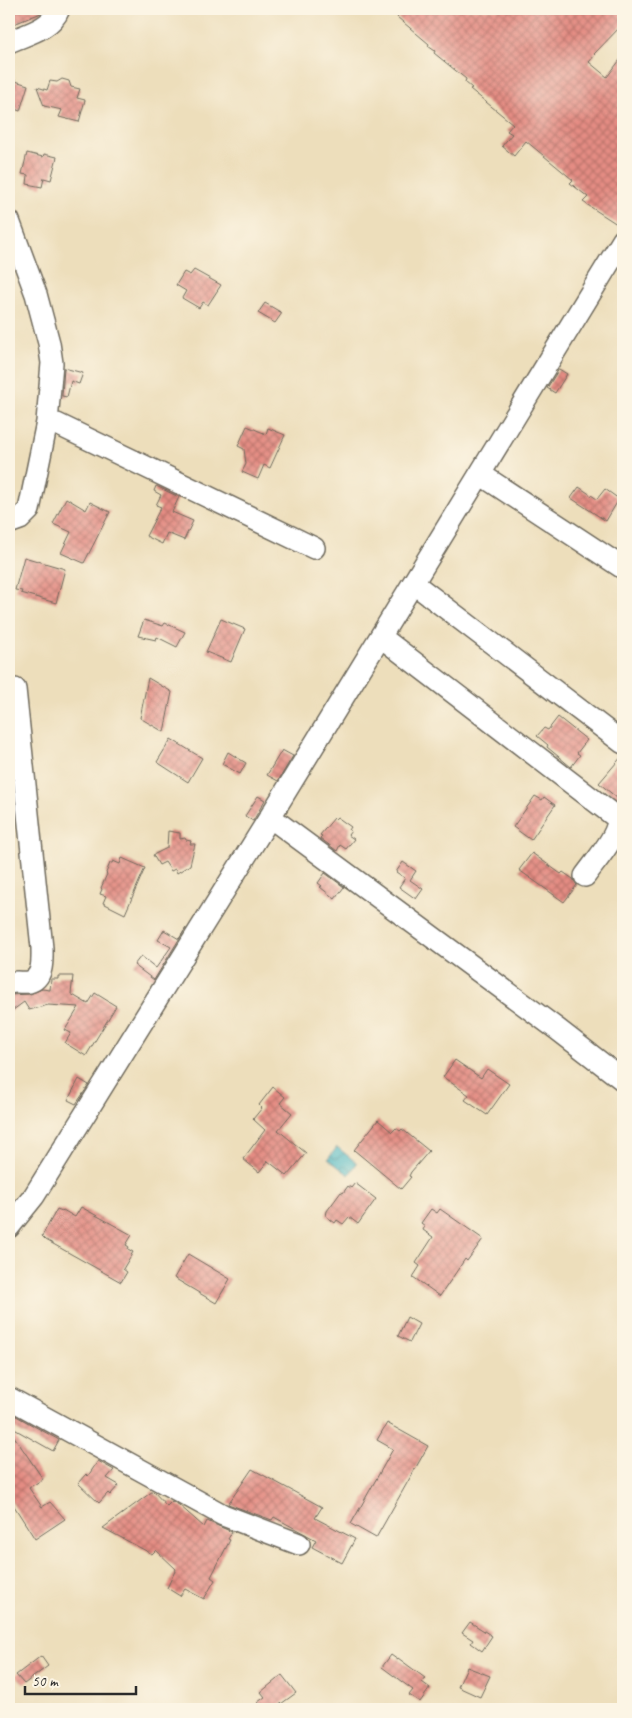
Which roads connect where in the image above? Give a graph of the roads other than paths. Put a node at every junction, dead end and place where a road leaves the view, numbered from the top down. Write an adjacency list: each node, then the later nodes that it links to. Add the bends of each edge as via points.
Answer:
1 (59, 9): 2 (street, via 55,18 45,26)
2 (9, 42)
3 (9, 221): 5 (street, via 36,294 49,343 52,363)
4 (623, 240): 6 (street)
5 (47, 422): 7 (street, via 29,510 20,519); 8 (street)
6 (480, 474): 9 (street); 10 (street)
7 (9, 523)
8 (314, 548)
9 (623, 568)
10 (413, 583): 11 (street); 13 (street)
11 (380, 637): 14 (street); 15 (street, via 617,818 619,824 614,835)
12 (15, 689): 16 (street, via 42,965 34,979)
13 (623, 743)
14 (270, 817): 17 (street); 18 (street, via 34,1196)
15 (585, 876)
16 (9, 982)
17 (623, 1080)
18 (9, 1227)
19 (9, 1398): 20 (street, via 223,1515)
20 (299, 1544)

